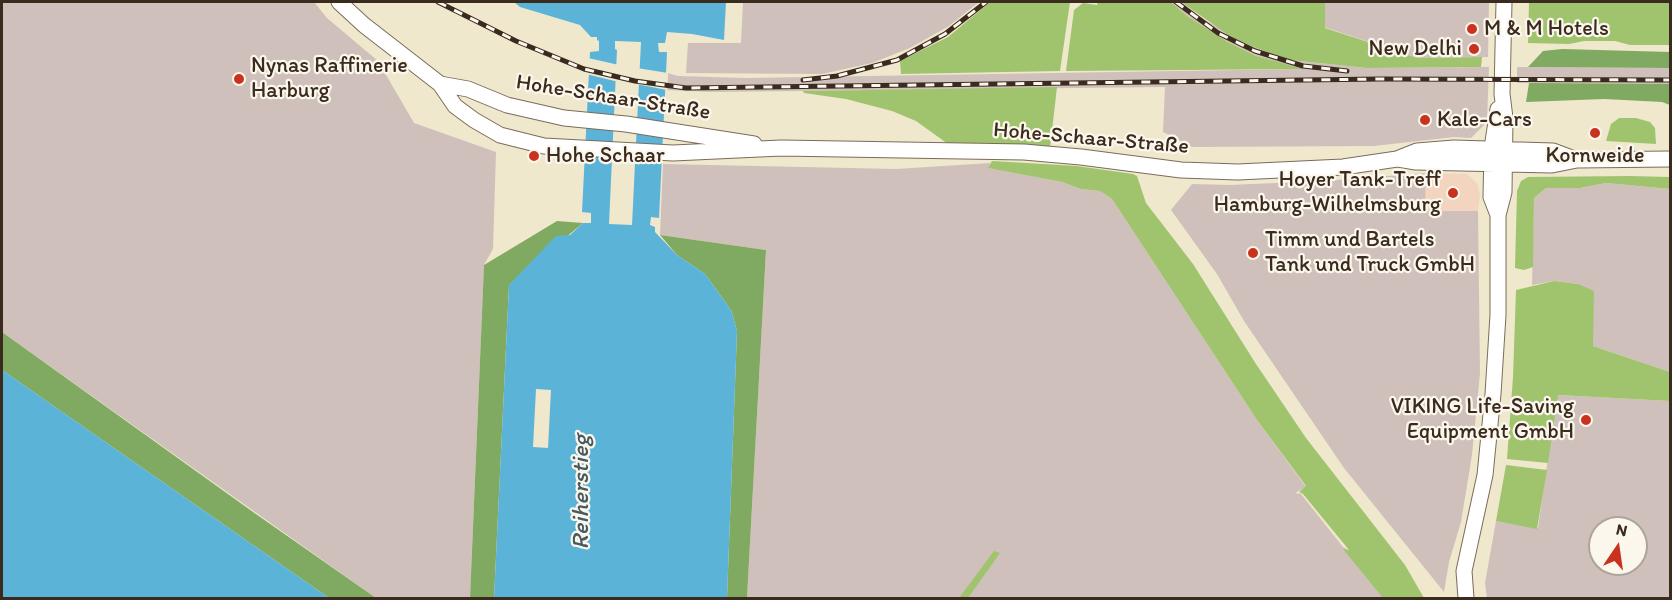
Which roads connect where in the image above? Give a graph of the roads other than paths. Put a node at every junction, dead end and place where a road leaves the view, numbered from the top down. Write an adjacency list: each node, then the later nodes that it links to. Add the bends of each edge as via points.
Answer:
1 (339, 2): 3 (main road, Hohe-Schaar-Straße)
2 (1504, 2): 5 (main road, via 1505,118)
3 (440, 84): 4 (main road, Hohe-Schaar-Straße, via 468,89 507,105 574,118); 4 (main road, Hohe-Schaar-Straße, via 455,106 474,120 500,135 537,145 673,153)
4 (781, 148): 5 (main road, Hohe-Schaar-Straße, via 1024,152 1217,171 1305,170 1397,159 1416,162)
5 (1498, 156): 6 (main road, via 1552,165 1577,160); 7 (main road, via 1504,199 1498,215 1498,315 1491,420 1481,494 1464,571)
6 (1671, 159)
7 (1466, 598)

